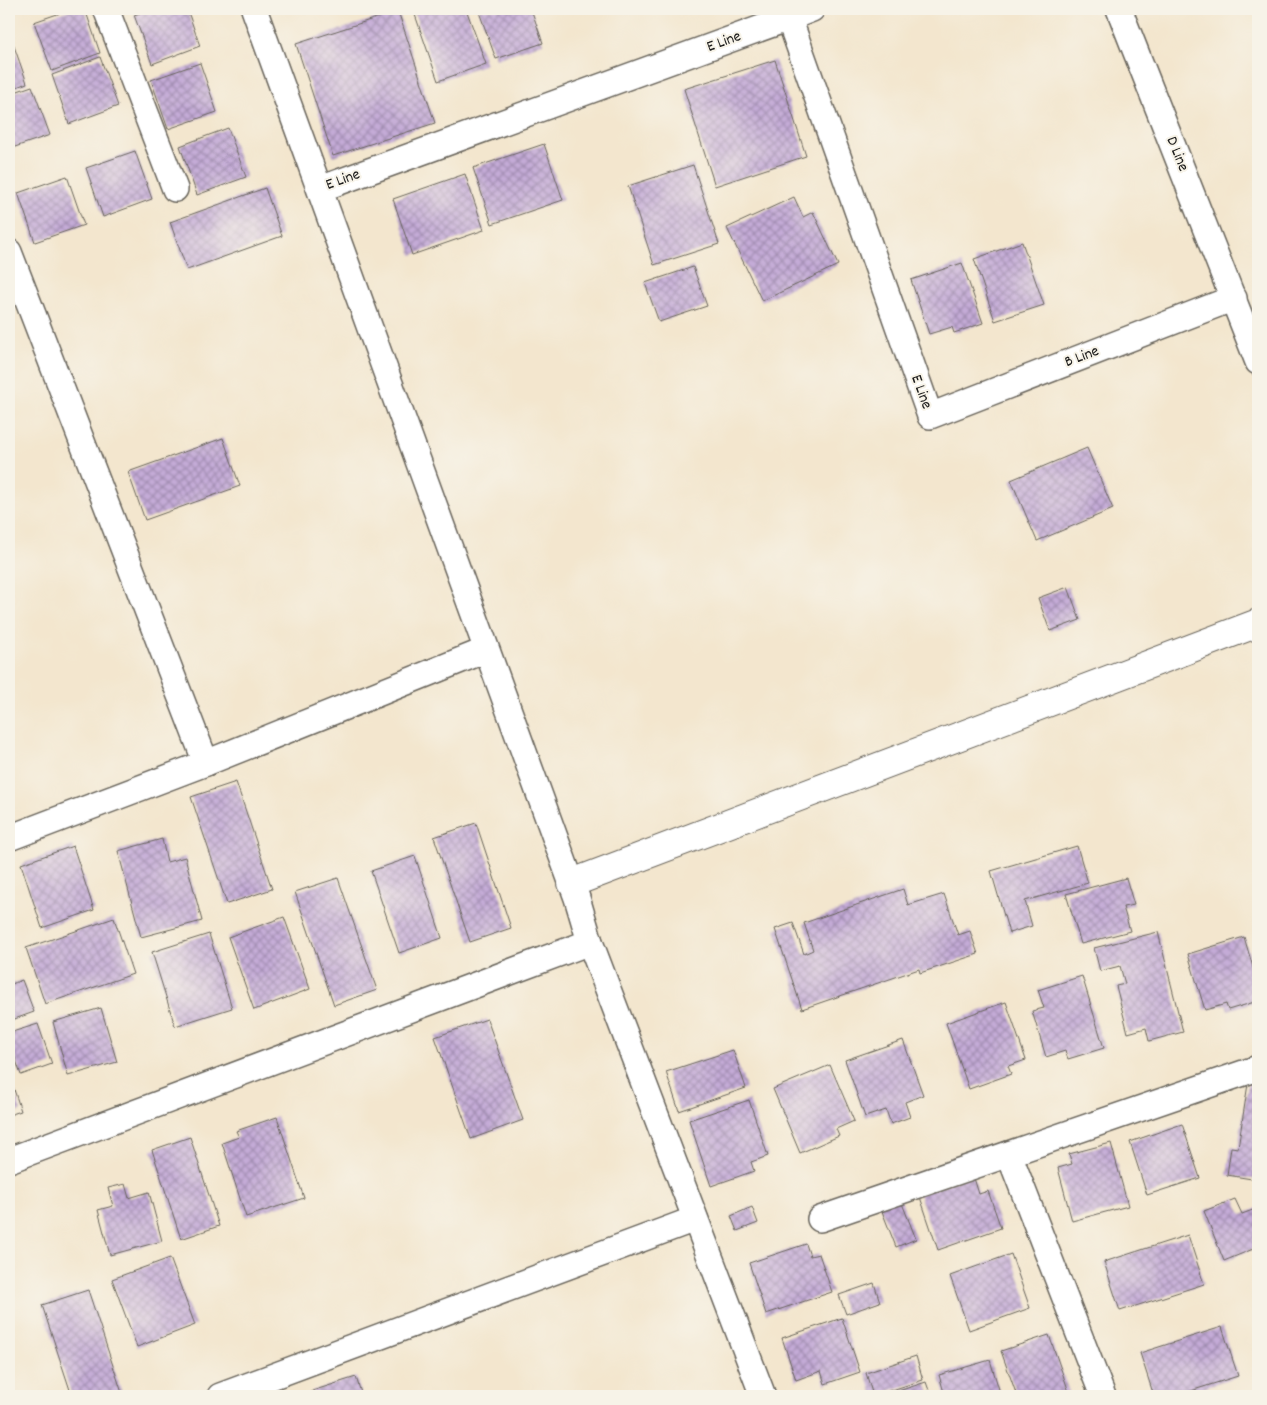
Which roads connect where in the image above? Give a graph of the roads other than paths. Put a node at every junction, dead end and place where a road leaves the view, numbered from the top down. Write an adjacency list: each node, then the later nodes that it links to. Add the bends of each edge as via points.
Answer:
1 (106, 9): 6 (street)
2 (254, 9): 7 (street)
3 (812, 9): 5 (street)
4 (1119, 9): 9 (street, D Line)
5 (789, 18): 7 (street, E Line); 11 (street, E Line)
6 (175, 189)
7 (320, 189): 13 (street)
8 (9, 252): 14 (street)
9 (1234, 298): 10 (street, D Line); 11 (street, B Line)
10 (1258, 362)
11 (930, 416)
12 (1258, 622): 16 (street)
13 (486, 650): 14 (street); 16 (street)
14 (206, 763): 15 (street)
15 (9, 838)
16 (572, 883): 17 (street)
17 (590, 942): 20 (street); 21 (street)
18 (1258, 1068): 19 (street)
19 (1009, 1154): 22 (street); 25 (street)
20 (9, 1160)
21 (694, 1219): 23 (street); 24 (street)
22 (820, 1219)
23 (220, 1396)
24 (763, 1396)
25 (1104, 1396)

